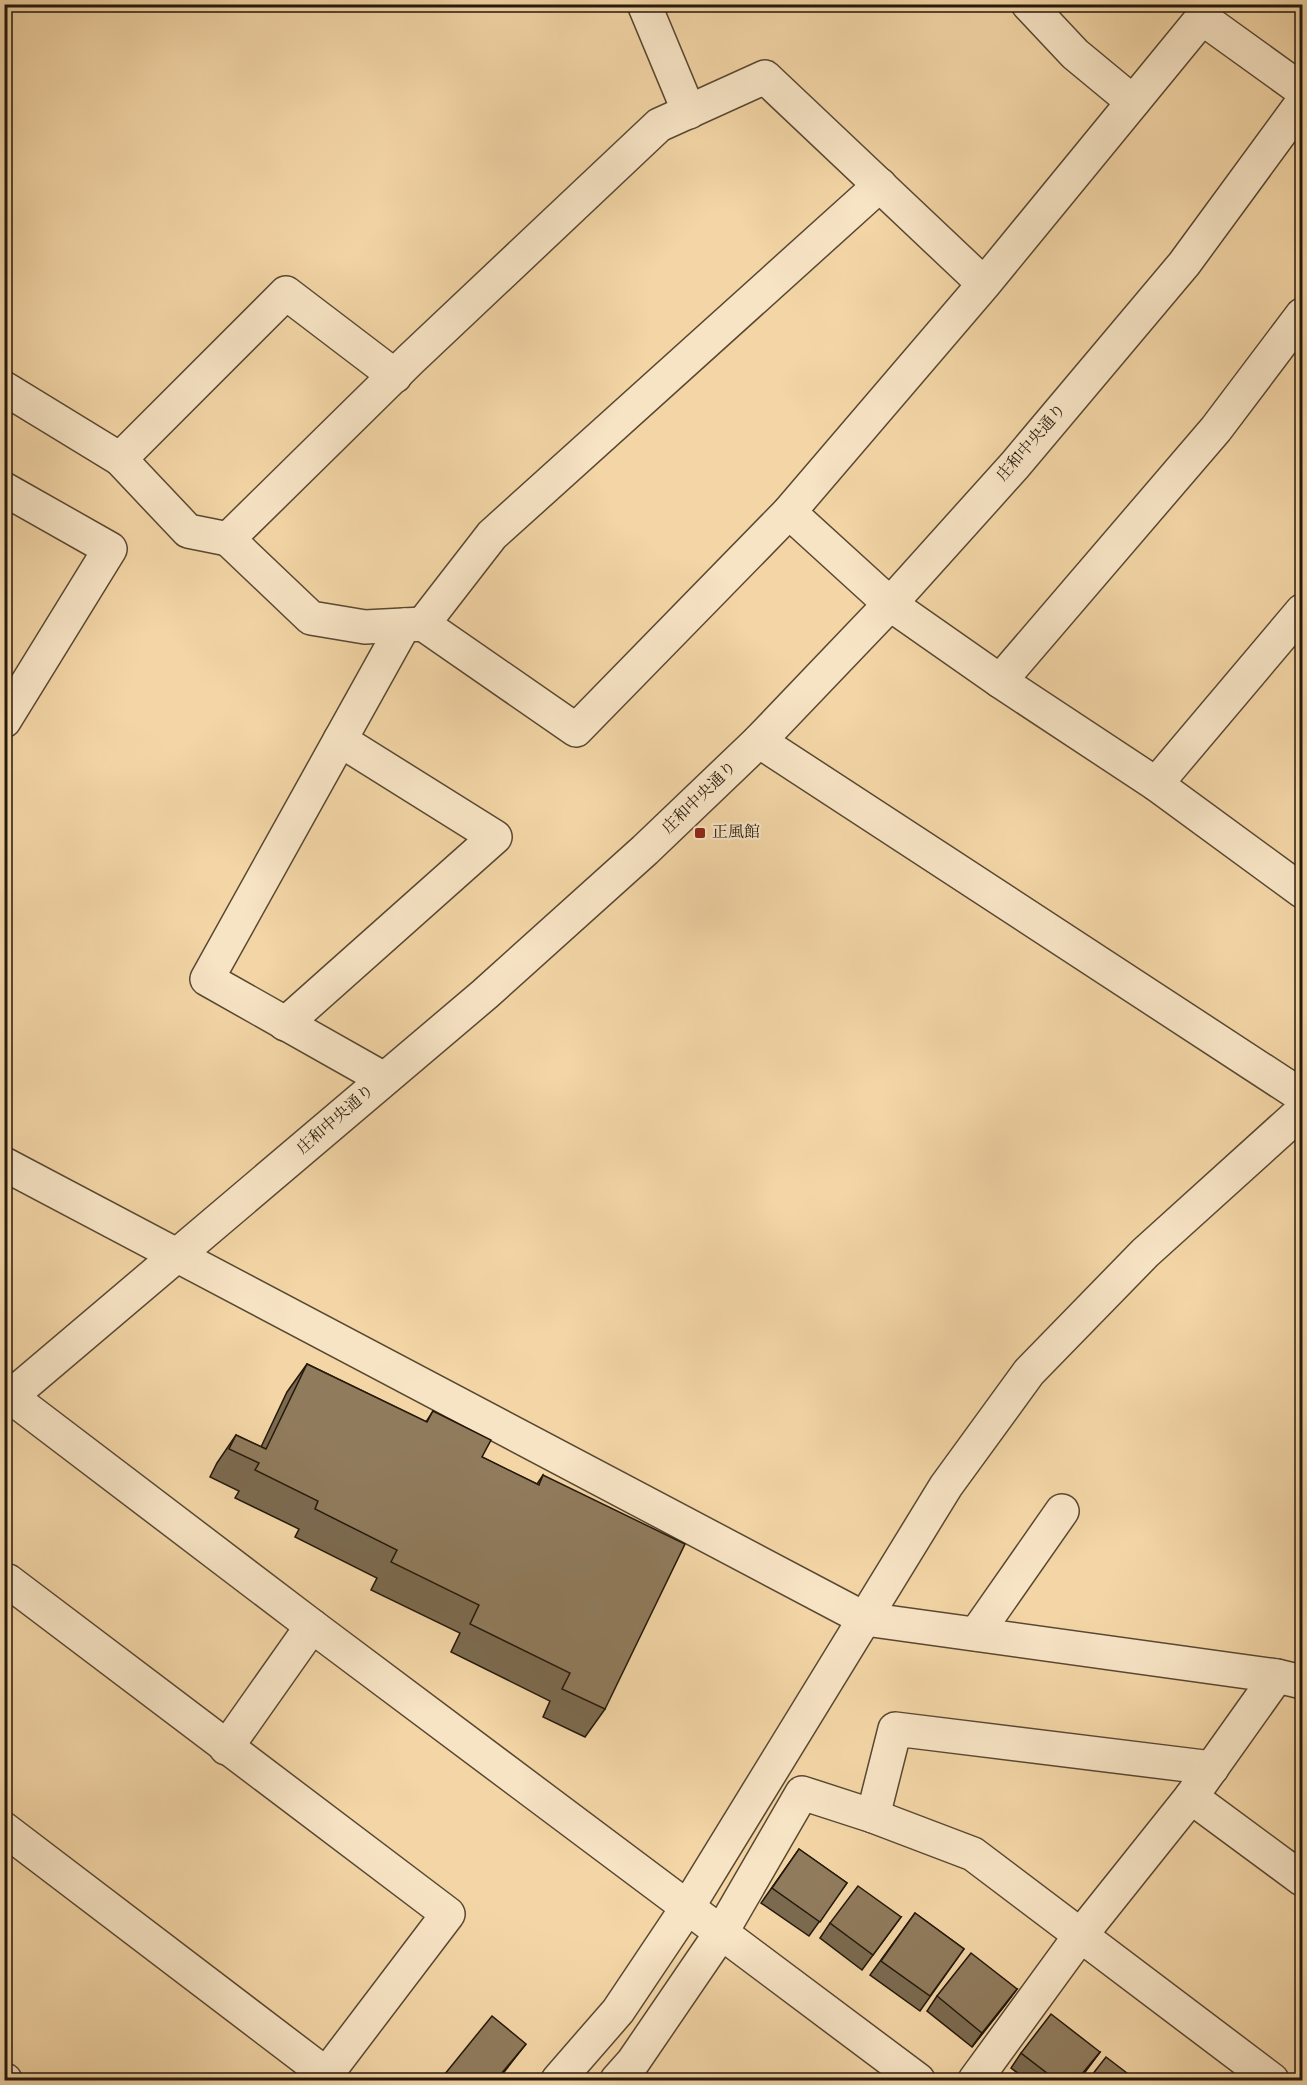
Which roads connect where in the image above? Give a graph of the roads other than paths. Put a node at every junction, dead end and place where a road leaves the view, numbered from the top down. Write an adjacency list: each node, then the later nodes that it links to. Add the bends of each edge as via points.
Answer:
1 (644, 4): 6 (street)
2 (1028, 4): 4 (street, via 1075,54)
3 (1302, 90): 4 (street, via 1202,18)
4 (1133, 102): 8 (street)
5 (1302, 103): 16 (street, 庄和中央通り, via 1184,264 1015,465)
6 (689, 112): 7 (street, via 765,77); 10 (street, via 659,125)
7 (880, 185): 8 (street); 18 (street, via 492,535)
8 (984, 284): 14 (street)
9 (1302, 315): 20 (street, via 1216,429)
10 (395, 376): 12 (street, via 286,293); 15 (street)
11 (4, 388): 12 (street)
12 (120, 459): 15 (street, via 188,531)
13 (4, 489): 19 (street, via 110,549)
14 (789, 512): 16 (street); 18 (street, via 576,730)
15 (228, 539): 18 (street, via 311,618 365,627)
16 (890, 604): 20 (street); 23 (street, 庄和中央通り)
17 (1302, 611): 24 (street)
18 (413, 625): 22 (street)
19 (15, 681): 21 (street)
20 (1000, 681): 24 (street)
21 (4, 721)
22 (340, 740): 26 (street, via 207,979); 26 (street, via 495,837)
23 (759, 741): 27 (street, 庄和中央通り, via 645,850); 28 (street)
24 (1156, 784): 25 (street)
25 (1302, 889)
26 (285, 1024): 27 (street)
27 (384, 1079): 31 (street, 庄和中央通り)
28 (1302, 1096)
29 (1302, 1111): 35 (street, via 1145,1253 1029,1372 946,1486)
30 (4, 1164): 31 (street)
31 (178, 1256): 32 (street, 庄和中央通り); 35 (street)
32 (8, 1399): 36 (street)
33 (1062, 1511): 37 (street)
34 (4, 1584): 39 (street, via 8,1581)
35 (865, 1619): 37 (street); 45 (street)
36 (312, 1626): 39 (street); 45 (street)
37 (976, 1634): 38 (street)
38 (1290, 1679): 40 (street)
39 (226, 1748): 48 (street, via 448,1914)
40 (1212, 1768): 41 (street); 42 (street, via 895,1729)
41 (1191, 1797): 44 (street); 47 (street)
42 (873, 1816): 46 (street, via 802,1794); 47 (street, via 973,1854)
43 (4, 1829): 48 (street)
44 (1302, 1880)
45 (687, 1908): 46 (street); 49 (street, via 618,2011)
46 (721, 1933): 50 (street); 51 (street)
47 (1080, 1936): 52 (street); 53 (street)
48 (325, 2078)
49 (558, 2080)
50 (617, 2080)
51 (918, 2080)
52 (975, 2080)
53 (1272, 2080)

